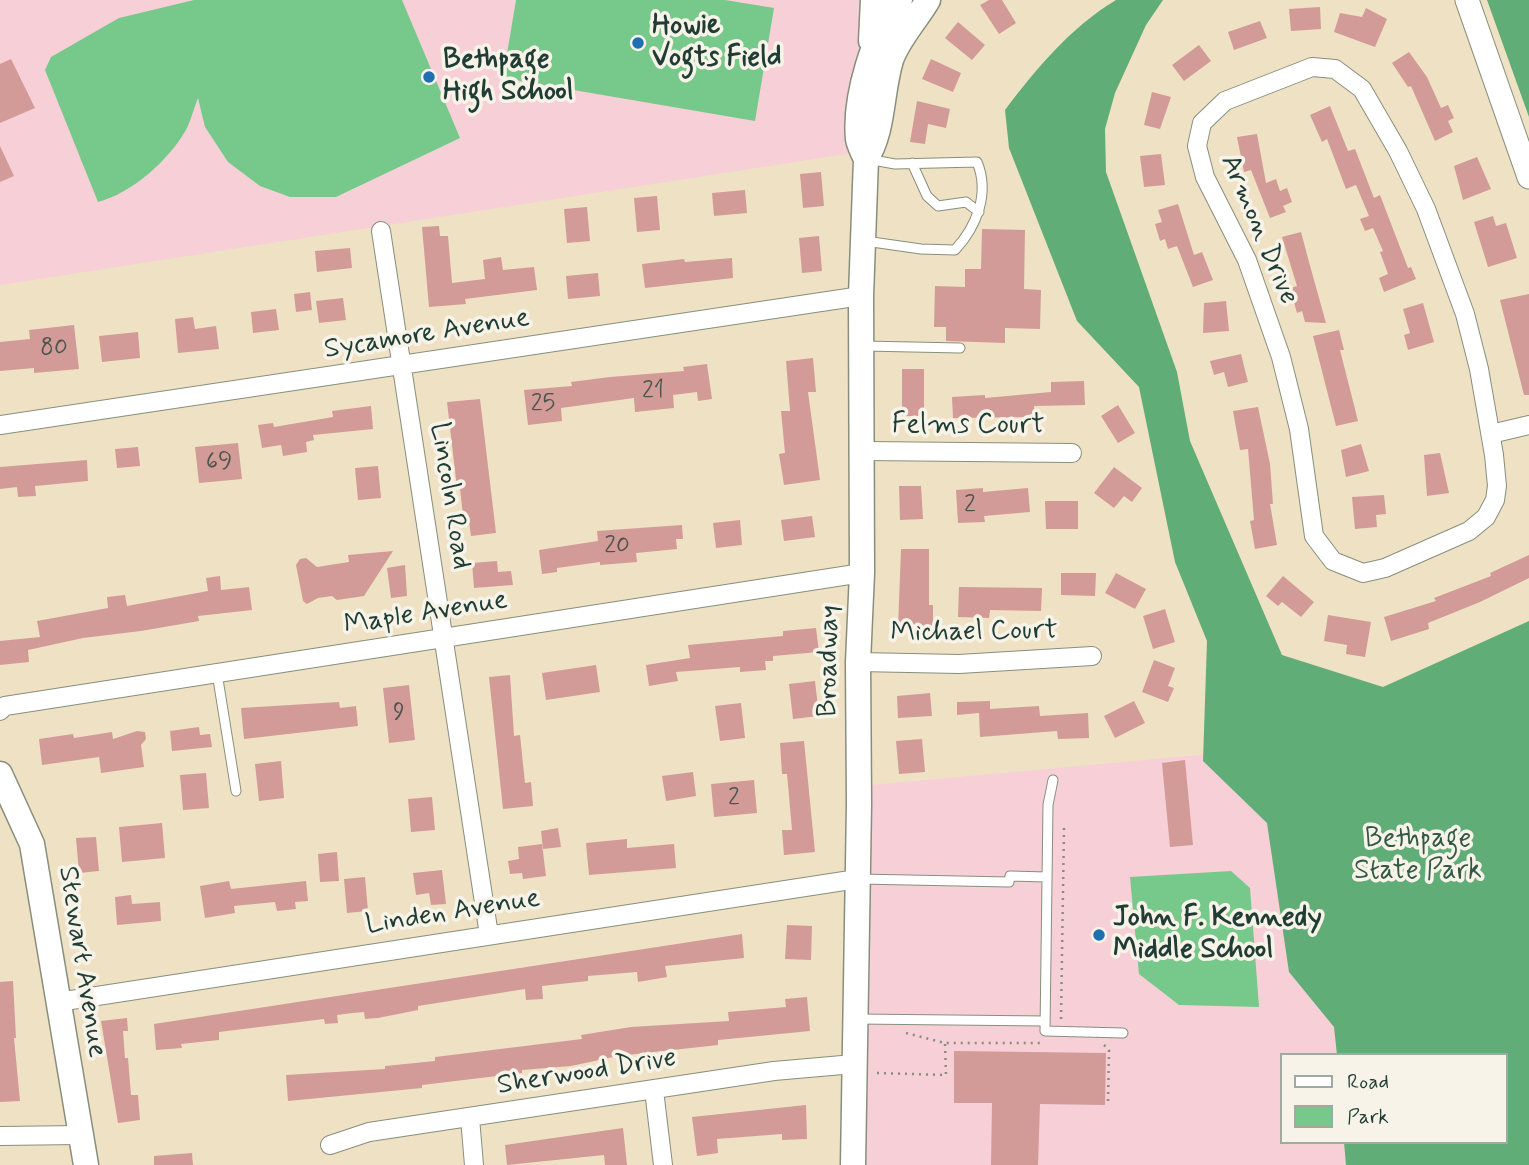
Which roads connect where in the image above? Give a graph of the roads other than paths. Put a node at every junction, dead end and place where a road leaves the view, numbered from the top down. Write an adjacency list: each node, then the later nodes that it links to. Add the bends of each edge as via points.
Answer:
1 (873, 0): 5 (main road)
2 (900, 0): 5 (main road, Broadway)
3 (928, 0): 6 (main road, Broadway, via 892,57 876,144)
4 (1467, 0): 8 (street)
5 (871, 50): 6 (main road, Broadway, via 858,140)
6 (866, 159): 7 (lane); 11 (main road, Broadway)
7 (912, 163): 9 (lane, via 927,196 938,206 966,202); 9 (lane, via 976,162 983,178)
8 (1529, 177)
9 (979, 212): 11 (lane, via 967,237 954,250)
10 (382, 231): 15 (street, Lincoln Road)
11 (863, 241): 12 (main road, Broadway)
12 (862, 296): 13 (main road, Broadway); 15 (street, Sycamore Avenue)
13 (862, 346): 14 (lane); 19 (main road, Broadway)
14 (960, 348)
15 (402, 365): 16 (street, Sycamore Avenue); 22 (street, Lincoln Road)
16 (0, 425)
17 (1529, 425): 18 (street)
18 (1492, 434): 18 (street, Armon Drive, via 1468,325 1442,247 1398,151 1362,89 1335,69 1312,67 1245,90 1208,114 1197,138 1198,160 1247,260 1281,357 1298,429 1314,536 1333,561 1363,573 1469,531 1486,517 1495,500)
19 (863, 452): 20 (street, Felms Court); 21 (main road, Broadway)
20 (1072, 453)
21 (862, 573): 22 (street, Maple Avenue); 24 (main road, Broadway)
22 (444, 638): 25 (street, Maple Avenue); 32 (street, Lincoln Road)
23 (1092, 656): 24 (street, Michael Court, via 959,664)
24 (858, 662): 31 (main road, Broadway)
25 (217, 673): 26 (street, Maple Avenue, via 5,706); 29 (lane)
26 (0, 711)
27 (0, 774): 33 (main road, Stewart Avenue, via 32,845)
28 (1053, 780): 30 (lane)
29 (236, 791)
30 (1047, 877): 31 (lane, via 1010,876 1009,882); 35 (lane)
31 (857, 879): 32 (street, Linden Avenue); 34 (main road, Broadway)
32 (489, 934): 33 (street, Linden Avenue)
33 (58, 1002): 40 (main road, Stewart Avenue)
34 (855, 1019): 35 (lane); 37 (main road, Broadway)
35 (1045, 1021): 36 (lane, via 1045,1031)
36 (1123, 1033)
37 (865, 1069): 38 (street, Sherwood Drive, via 774,1071); 46 (main road, Broadway)
38 (654, 1090): 39 (street, Sherwood Drive); 45 (street)
39 (470, 1118): 42 (street, Sherwood Drive, via 349,1136); 44 (street)
40 (80, 1135): 41 (street); 43 (main road, Stewart Avenue)
41 (0, 1136)
42 (330, 1145)
43 (86, 1165)
44 (474, 1165)
45 (663, 1165)
46 (853, 1165)

